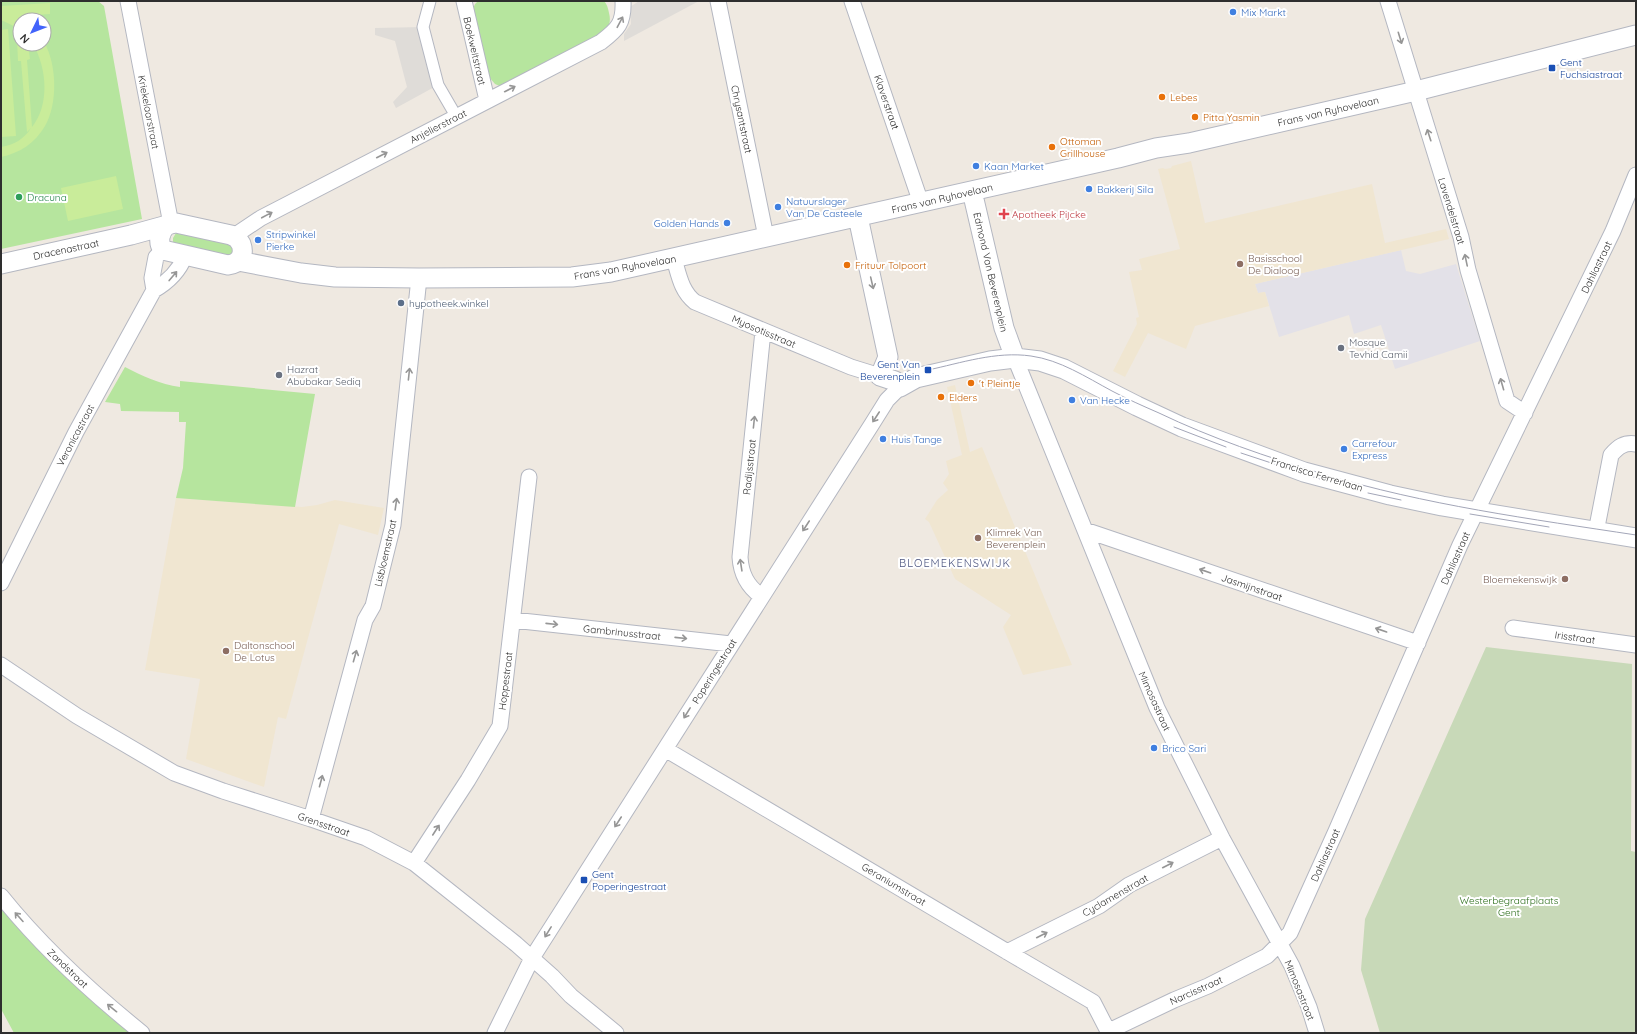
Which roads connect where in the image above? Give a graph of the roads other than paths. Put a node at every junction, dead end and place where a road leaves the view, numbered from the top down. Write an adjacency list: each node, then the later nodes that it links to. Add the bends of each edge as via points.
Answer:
1 (128, 1): 16 (street, Kriekelaarstraat)
2 (430, 1): 11 (street, via 423,27 438,85)
3 (464, 1): 10 (street, Boekweitstraat)
4 (623, 1): 10 (street, Anjelierstraat, one-way to 4, via 601,42 614,32 622,20)
5 (718, 1): 19 (street, Chrysantstraat)
6 (852, 1): 14 (street, Klaverstraat)
7 (1388, 1): 9 (street, Lavendelstraat, one-way to 9)
8 (1636, 35): 9 (street, Frans van Ryhovelaan)
9 (1416, 91): 13 (street, Frans van Ryhovelaan); 31 (street, Lavendelstraat, one-way to 9, via 1507,401 1468,270 1461,237)
10 (487, 100): 11 (street, Anjelierstraat)
11 (456, 116): 18 (street, Anjelierstraat, one-way to 11, via 261,218)
12 (1636, 174): 31 (street, Dahliastraat, via 1613,231)
13 (972, 191): 14 (street, Frans van Ryhovelaan); 28 (street, Edmond Van Beverenplein, via 1004,328)
14 (921, 203): 15 (street, Frans van Ryhovelaan)
15 (858, 217): 19 (street, Frans van Ryhovelaan); 29 (street, one-way to 29, via 888,357)
16 (169, 224): 17 (street, Dracenastraat); 18 (street, via 185,224); 20 (street, via 160,233)
17 (131, 235): 20 (street); 24 (street, Dracenastraat)
18 (234, 236): 23 (street, via 240,241 242,248 242,255)
19 (766, 238): 22 (street, Frans van Ryhovelaan)
20 (162, 248): 21 (street, Frans van Ryhovelaan); 26 (street, via 156,257 152,278)
21 (185, 256): 23 (street, Frans van Ryhovelaan, via 224,265); 26 (street, Veronicastraat, one-way to 21, via 166,283 182,265)
22 (674, 259): 25 (street, Frans van Ryhovelaan, via 612,272 572,277); 27 (street, Myosotisstraat, via 683,290 694,302)
23 (238, 261): 25 (street, Frans van Ryhovelaan, via 301,274)
24 (1, 264)
25 (419, 278): 47 (street, Lisbloemstraat, one-way to 25, via 365,620 373,606 393,525)
26 (154, 290): 38 (street, Veronicastraat, via 76,432)
27 (763, 331): 29 (street, Myosotisstraat, via 851,367); 39 (street, Radijsstraat, one-way to 27, via 755,592 743,576 740,557)
28 (1015, 358): 30 (street, via 930,374); 34 (street, Francisco Ferrerlaan, via 1040,361 1064,369 1182,427 1304,472 1396,496); 35 (street, Mimosastraat)
29 (880, 376): 30 (street, via 895,381)
30 (900, 386): 39 (street, Poperingestraat, one-way to 39, via 885,404)
31 (1525, 413): 34 (street, Dahliastraat)
32 (1636, 444): 36 (street, via 1619,446 1611,455)
33 (529, 477): 40 (street, Hoppestraat)
34 (1476, 512): 36 (street, Francisco Ferrerlaan); 42 (street, Dahliastraat)
35 (1085, 530): 42 (street, Jasmijnstraat, one-way to 35); 48 (street, Mimosastraat, via 1156,708)
36 (1596, 532): 37 (street, Francisco Ferrerlaan)
37 (1636, 538)
38 (1, 583)
39 (762, 596): 43 (street, Poperingestraat)
40 (513, 620): 43 (street, Gambrinusstraat, one-way to 43); 49 (street, Hoppestraat, one-way to 40, via 500,726)
41 (1513, 628): 44 (street, Irisstraat)
42 (1418, 643): 51 (street, Dahliastraat, via 1290,934)
43 (731, 644): 46 (street, Poperingestraat, one-way to 46)
44 (1636, 645)
45 (1, 665): 47 (street, Grensstraat, via 77,716 174,773)
46 (665, 749): 52 (street, Geraniumstraat); 53 (street, Poperingestraat, one-way to 53)
47 (311, 819): 49 (street, Grensstraat, via 366,838)
48 (1222, 838): 51 (street, Mimosastraat); 52 (street, Cyclamenstraat, one-way to 48, via 1099,906 1129,885)
49 (414, 862): 53 (street, Grensstraat)
50 (1, 896): 55 (street, Zandstraat, one-way to 50, via 72,972)
51 (1280, 944): 54 (street, Narcisstraat, via 1267,956); 58 (street, Mimosastraat, via 1292,966)
52 (1007, 952): 54 (street, Geraniumstraat, via 1093,1002)
53 (532, 958): 56 (street, Poperingestraat); 57 (street, Grensstraat, via 571,996)
54 (1109, 1032)
55 (142, 1033)
56 (495, 1033)
57 (616, 1033)
58 (1317, 1033)

